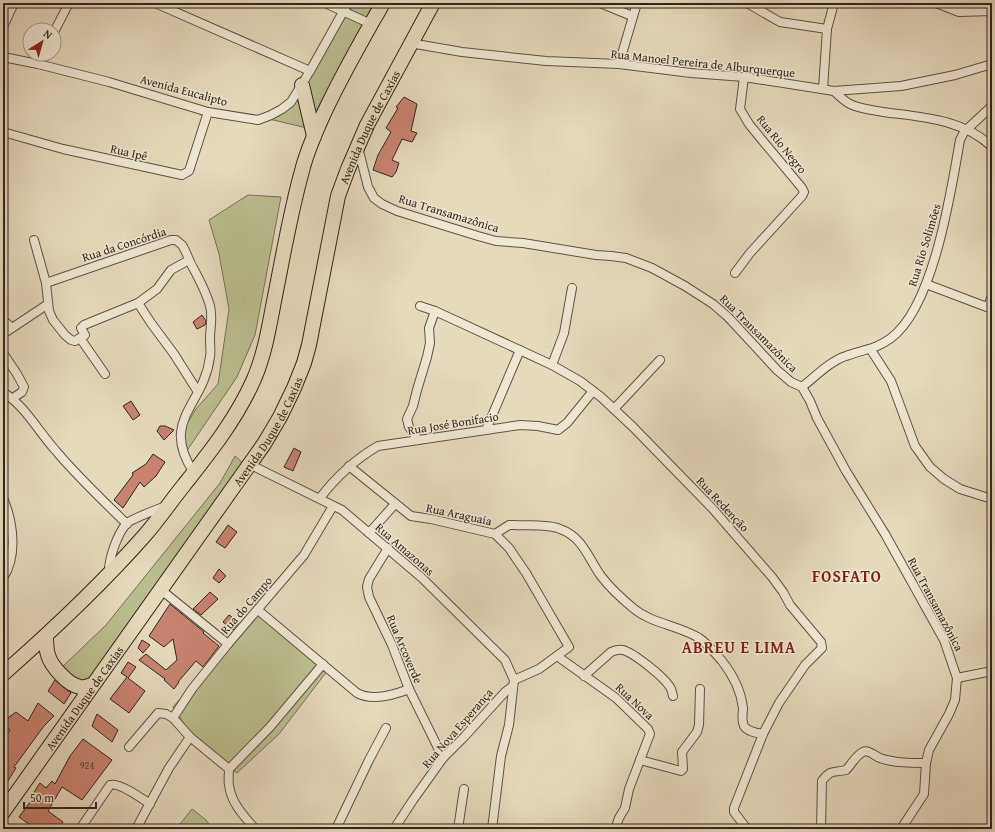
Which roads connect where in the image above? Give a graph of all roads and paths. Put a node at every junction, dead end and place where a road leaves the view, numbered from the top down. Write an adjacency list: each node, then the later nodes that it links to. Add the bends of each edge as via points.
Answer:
1 (14, 3): 18 (street)
2 (69, 3): 16 (street)
3 (155, 3): 25 (street)
4 (325, 3): 13 (street)
5 (348, 3): 13 (street, Avenida Eucalipto)
6 (383, 3): 17 (highway)
7 (433, 3): 20 (highway, Avenida Duque de Caxias)
8 (600, 3): 15 (street)
9 (637, 3): 15 (street)
10 (747, 3): 19 (street, via 780,22)
11 (834, 3): 19 (street)
12 (936, 3): 14 (street, via 959,12)
13 (343, 11): 17 (street); 25 (street, Avenida Eucalipto)
14 (992, 11)
15 (632, 16): 23 (street)
16 (59, 22)
17 (371, 24): 34 (highway, via 333,93)
18 (3, 27)
19 (827, 29): 28 (street)
20 (410, 44): 23 (street, Rua Manoel Pereira de Alburquerque, via 546,61); 35 (highway, Avenida Duque de Caxias)
21 (3, 57): 22 (street, Avenida Eucalipto)
22 (38, 64): 31 (street, Avenida Eucalipto)
23 (619, 64): 26 (street, Rua Manoel Pereira de Alburquerque)
24 (992, 64): 29 (street, Rua Manoel Pereira de Alburquerque, via 956,75 901,86)
25 (310, 71): 27 (street, Avenida Eucalipto)
26 (744, 77): 28 (street, Rua Manoel Pereira de Alburquerque); 39 (street, Rua Rio Negro, via 740,109 749,124 804,192)
27 (302, 86): 31 (street, Avenida Eucalipto, via 291,102 282,109 258,120); 34 (highway)
28 (823, 89): 29 (street, Rua Manoel Pereira de Alburquerque)
29 (834, 91): 32 (street, via 850,104 939,120)
30 (992, 106): 32 (street, Rua Rio Solimões)
31 (208, 112): 33 (street, Rua Ipê, via 190,171 182,175 63,149)
32 (967, 130): 36 (street); 41 (street, Rua Rio Solimões, via 960,140 947,210)
33 (3, 132)
34 (314, 136): 69 (highway, via 294,200 267,338 254,381 234,419)
35 (358, 145): 59 (street, Rua Transamazônica, via 368,187 374,198 382,204 496,241 626,258 652,268 713,304 777,370 791,382); 67 (highway, Avenida Duque de Caxias, via 338,196 304,363 280,417)
36 (992, 147)
37 (34, 240): 40 (street)
38 (189, 260): 40 (street, Rua da Concórdia, via 182,245 176,240 171,240); 44 (street, via 171,270 157,288); 62 (street, Rua da Concórdia, via 207,297 212,317 210,357)
39 (735, 273)
40 (46, 283): 45 (street)
41 (926, 284): 47 (street); 54 (street, Rua Rio Solimões, via 912,313 899,332 882,345)
42 (572, 288): 57 (street, via 564,333)
43 (992, 295): 47 (street)
44 (138, 303): 52 (street, via 84,325 81,328 85,335); 62 (street)
45 (48, 304): 50 (street); 52 (street, via 53,320 65,335 73,341)
46 (420, 306): 48 (street, Rua Redenção)
47 (990, 308)
48 (435, 312): 53 (street, Rua Redenção); 66 (street, via 429,328 430,343 427,357 407,419)
49 (3, 320): 50 (street)
50 (11, 327): 51 (street)
51 (3, 334)
52 (80, 338): 58 (street)
53 (520, 350): 57 (street, Rua Redenção); 65 (street)
54 (870, 350): 59 (street, Rua Rio Solimões, via 845,356); 72 (street, via 891,381 915,446 930,466 960,489)
55 (3, 353): 63 (street, via 24,387 22,392)
56 (660, 360): 64 (street)
57 (552, 365): 60 (street, Rua Redenção)
58 (105, 374)
59 (802, 387): 92 (street, Rua Transamazônica, via 846,471 885,534 944,640)
60 (592, 391): 64 (street, Rua Redenção); 65 (street, Rua José Bonifacio, via 567,423 558,430 520,425)
61 (3, 392): 63 (street)
62 (198, 392): 69 (street, Rua da Concórdia, via 180,434 183,452)
63 (13, 398): 76 (street, via 77,476)
64 (614, 409): 100 (street, Rua Redenção, via 712,508 772,577 790,605 822,644 820,651 788,689)
65 (486, 430): 66 (street, Rua José Bonifacio)
66 (418, 440): 68 (street, Rua José Bonifacio, via 378,446)
67 (249, 464): 71 (street, Rua Amazonas); 82 (highway, Avenida Duque de Caxias)
68 (349, 466): 71 (street, Rua José Bonifacio); 73 (street, Rua Araguaia)
69 (194, 473): 74 (highway)
70 (3, 498): 81 (street, via 10,517 12,545 11,559)
71 (320, 498): 75 (street, Rua Amazonas)
72 (992, 498)
73 (395, 504): 77 (street); 78 (street, Rua Araguaia, via 411,516)
74 (168, 505): 76 (street); 80 (highway, via 146,534)
75 (333, 506): 77 (street, Rua Amazonas, via 342,510); 83 (street, Rua do Campo, via 304,555)
76 (127, 524): 80 (street, via 109,563)
77 (369, 533): 79 (street, Rua Amazonas)
78 (495, 534): 86 (street, Rua Araguaia, via 509,548 526,573); 100 (street, via 509,525 515,525 560,528 571,535 585,548 602,577 634,609 649,618 689,633 711,648 736,682 743,709 744,726 750,731)
79 (388, 548): 93 (street, Rua Amazonas, via 505,660); 95 (street, Rua Arcoverde, via 369,579 367,587)
80 (109, 574): 84 (highway)
81 (3, 578)
82 (160, 589): 85 (street); 94 (highway, Avenida Duque de Caxias)
83 (258, 610): 85 (street, Rua do Campo); 88 (street)
84 (46, 636): 90 (highway); 94 (highway, via 48,656 56,670 80,687)
85 (228, 644): 98 (street, Rua do Campo, via 192,689)
86 (569, 647): 87 (street, Rua Nova Esperança)
87 (557, 656): 91 (street, Rua Nova); 93 (street, Rua Nova Esperança)
88 (324, 664): 95 (street, via 361,695 392,695); 106 (street, via 270,727)
89 (992, 671): 92 (street)
90 (3, 674)
91 (586, 675): 97 (street, via 611,652 624,650 663,678); 104 (street, Rua Nova, via 616,698 649,731 648,742)
92 (957, 678): 105 (street, Rua Transamazônica, via 955,700 929,750)
93 (513, 683): 103 (street, Rua Nova Esperança); 117 (street)
94 (92, 685): 109 (highway, Avenida Duque de Caxias)
95 (409, 689): 103 (street, Rua Arcoverde)
96 (700, 689): 104 (street, via 700,725 682,752 683,769 681,771)
97 (673, 696)
98 (173, 718): 101 (street); 102 (street, via 158,713)
99 (386, 728): 114 (street)
100 (763, 734): 118 (street, Rua Redenção, via 734,808 734,812)
101 (190, 737): 106 (street); 108 (street, via 169,768)
102 (129, 747)
103 (443, 758): 115 (street, Rua Nova Esperança)
104 (640, 760): 110 (street, Rua Nova)
105 (926, 763): 119 (street, via 890,761 863,751 846,770 832,771 822,781); 120 (street, Rua Transamazônica, via 924,794)
106 (229, 769): 113 (street, via 229,784 236,806)
107 (464, 788): 116 (street)
108 (150, 804): 111 (street, via 120,786 110,785); 112 (street)
109 (3, 812)
110 (616, 828)
111 (80, 829)
112 (136, 829)
113 (255, 829)
114 (336, 829)
115 (394, 829)
116 (458, 829)
117 (492, 829)
118 (747, 829)
119 (821, 829)
120 (901, 829)

